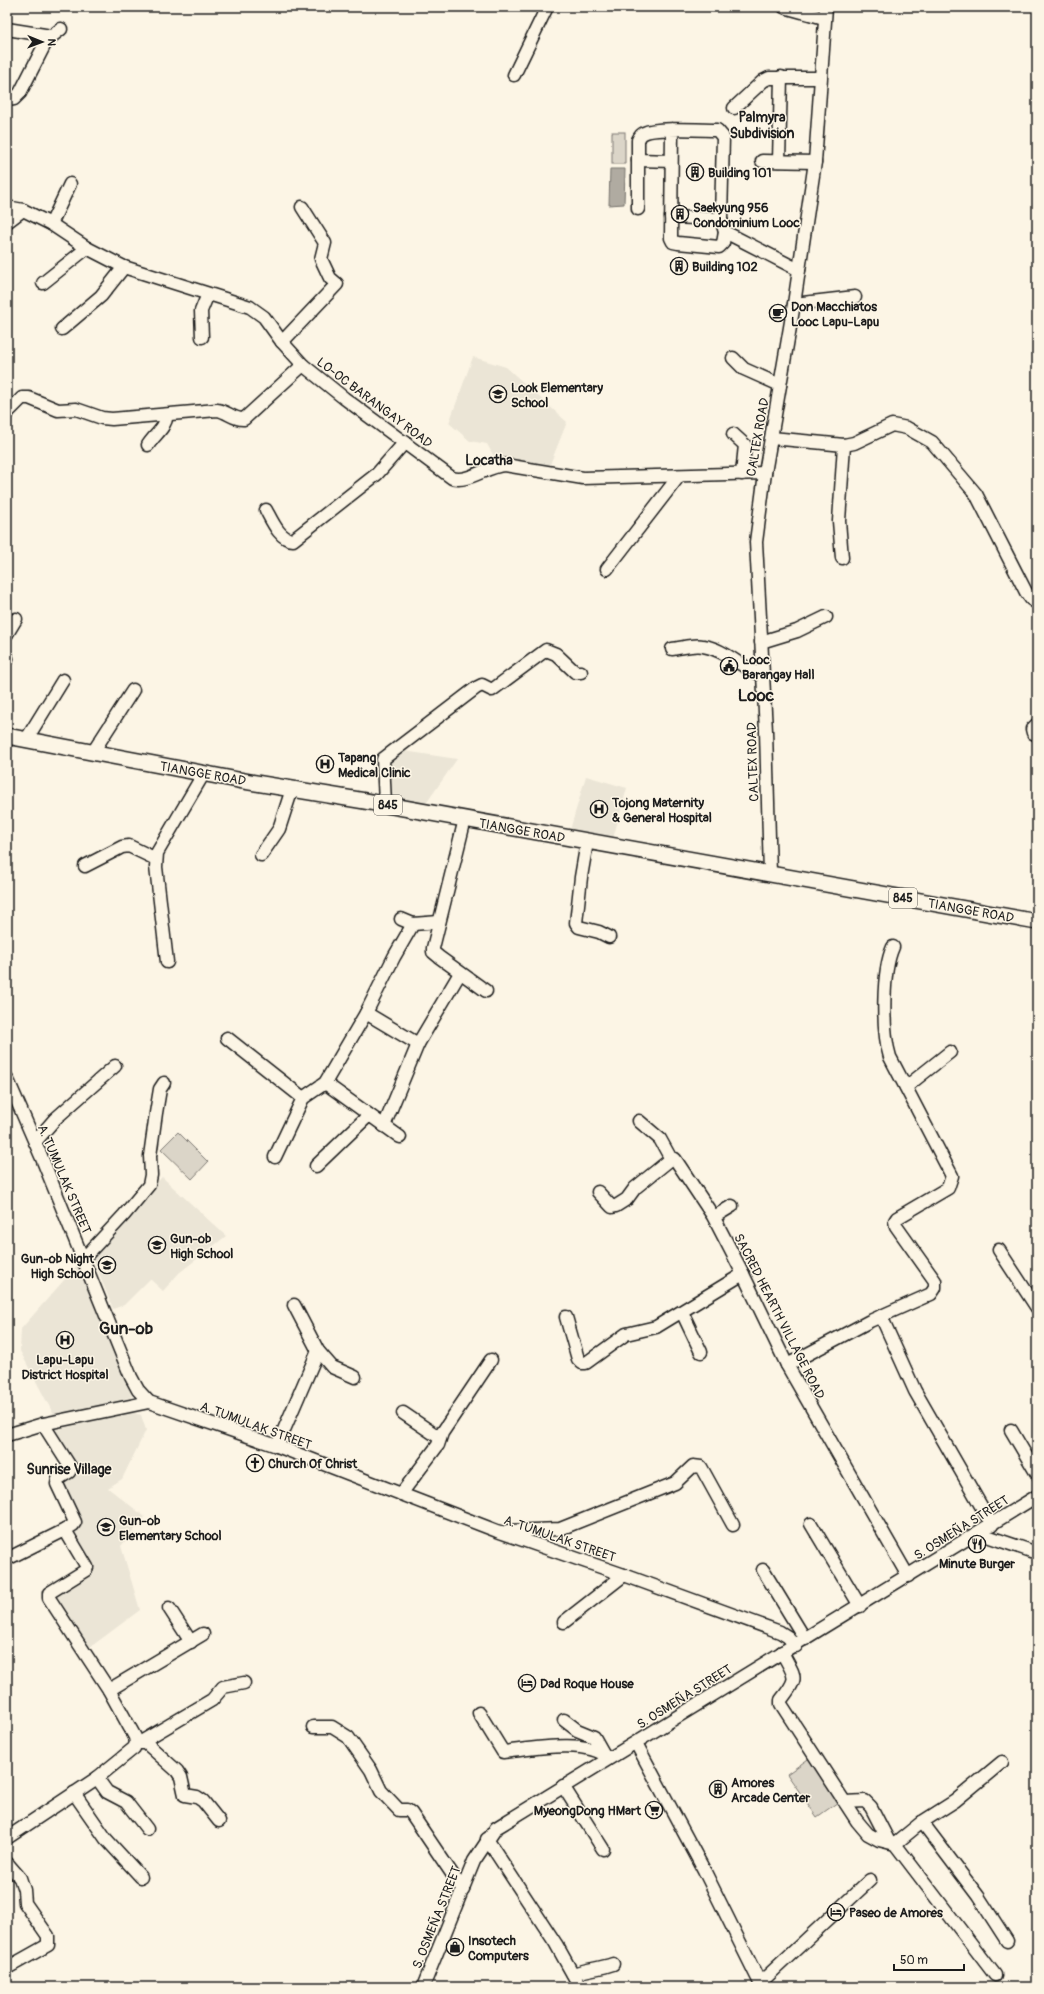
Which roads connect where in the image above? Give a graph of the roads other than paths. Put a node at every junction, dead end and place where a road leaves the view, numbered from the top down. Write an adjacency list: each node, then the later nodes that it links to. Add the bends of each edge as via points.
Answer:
1 (547, 7): 5 (street)
2 (784, 7): 3 (street)
3 (825, 12): 7 (street, CALTEX ROAD)
4 (7, 29): 8 (street, via 56,33 20,93 14,99)
5 (514, 75)
6 (781, 77): 7 (street); 9 (street, via 766,79); 14 (street)
7 (820, 78): 15 (street, CALTEX ROAD)
8 (7, 100)
9 (734, 108)
10 (672, 129): 11 (street, via 644,133 638,140); 12 (street); 22 (street, via 717,130 721,133)
11 (638, 160): 12 (street); 20 (street)
12 (671, 161): 21 (street)
13 (762, 161): 14 (street)
14 (779, 161): 15 (street)
15 (815, 162): 28 (street, CALTEX ROAD)
16 (70, 184): 24 (street)
17 (302, 206): 35 (street, via 325,244 321,259 330,278 337,284)
18 (7, 207): 19 (street, LO-OC BARANGAY ROAD)
19 (23, 210): 23 (street); 24 (street, LO-OC BARANGAY ROAD)
20 (638, 210)
21 (671, 217): 22 (street); 25 (street, via 673,242 719,247 723,243)
22 (721, 219): 25 (street)
23 (7, 222)
24 (51, 224): 26 (street, LO-OC BARANGAY ROAD)
25 (725, 232): 28 (street)
26 (87, 248): 27 (street, LO-OC BARANGAY ROAD); 29 (street)
27 (124, 267): 30 (street, LO-OC BARANGAY ROAD); 33 (street, via 101,296)
28 (799, 270): 32 (street, CALTEX ROAD)
29 (43, 283)
30 (208, 294): 34 (street, via 201,311); 35 (street, LO-OC BARANGAY ROAD, via 250,306 259,312)
31 (855, 298): 32 (street)
32 (794, 304): 38 (street, CALTEX ROAD)
33 (62, 329)
34 (202, 337)
35 (282, 342): 37 (street, LO-OC BARANGAY ROAD)
36 (733, 358): 38 (street, via 744,369)
37 (303, 365): 40 (street, via 244,419 239,420 225,411 217,410); 43 (street, LO-OC BARANGAY ROAD)
38 (780, 385): 42 (street, CALTEX ROAD)
39 (7, 413): 40 (street, via 22,398 29,398 58,410 76,409 102,418)
40 (167, 415): 44 (street, via 163,429)
41 (733, 434): 47 (street, via 745,444)
42 (772, 438): 45 (street); 46 (street, CALTEX ROAD)
43 (405, 442): 48 (street, LO-OC BARANGAY ROAD, via 452,478 462,480 494,465 583,478); 49 (street, via 377,474 293,540 283,537)
44 (148, 445)
45 (844, 445): 50 (street, via 839,521); 52 (street, via 892,425 907,428 932,442 976,494 1026,592)
46 (765, 473): 47 (street, LO-OC BARANGAY ROAD); 56 (street, CALTEX ROAD, via 756,542)
47 (742, 474): 48 (street, LO-OC BARANGAY ROAD)
48 (679, 476): 51 (street)
49 (266, 510)
50 (842, 558)
51 (606, 569)
52 (1037, 603)
53 (826, 617): 56 (street, via 797,631)
54 (16, 619): 55 (street)
55 (7, 634)
56 (761, 642): 59 (street, CALTEX ROAD)
57 (672, 649): 59 (street, via 704,646)
58 (581, 672): 69 (street, via 575,672 556,654 546,650 492,690 482,685 476,688 383,758)
59 (763, 675): 75 (street, CALTEX ROAD)
60 (63, 680): 65 (street)
61 (133, 690): 66 (street)
62 (1037, 724): 63 (street, via 1032,728 1033,733)
63 (1037, 735)
64 (7, 736): 65 (main road, TIANGGE ROAD / 845)
65 (26, 740): 66 (main road, TIANGGE ROAD / 845)
66 (93, 752): 67 (main road, TIANGGE ROAD / 845)
67 (204, 773): 68 (main road, TIANGGE ROAD / 845); 73 (street)
68 (292, 789): 69 (main road, TIANGGE ROAD / 845); 72 (street, via 279,829)
69 (385, 804): 70 (main road, TIANGGE ROAD / 845)
70 (465, 820): 71 (main road, TIANGGE ROAD / 845); 76 (street, via 443,900)
71 (587, 842): 75 (main road, TIANGGE ROAD / 845); 78 (street, via 576,923 579,927)
72 (261, 855)
73 (156, 858): 74 (street, via 129,846); 80 (street)
74 (85, 866)
75 (770, 874): 77 (main road, TIANGGE ROAD / 845)
76 (440, 922): 81 (street, via 433,952); 83 (street, via 407,922 394,957)
77 (1037, 922)
78 (609, 937)
79 (894, 947): 91 (street, via 886,968 885,1033 890,1057)
80 (168, 962)
81 (460, 973): 82 (street); 85 (street)
82 (486, 991)
83 (366, 1014): 85 (street); 90 (street)
84 (227, 1038): 92 (street)
85 (418, 1044): 95 (street)
86 (950, 1052): 91 (street)
87 (115, 1066): 97 (street, via 55,1119)
88 (8, 1082): 97 (street, A. TUMULAK STREET)
89 (164, 1083): 105 (street, via 160,1090 156,1113 149,1185)
90 (325, 1083): 92 (street); 93 (street)
91 (906, 1087): 110 (street, via 952,1176 948,1188 895,1221 935,1281 935,1288 931,1294)
92 (303, 1098): 98 (street)
93 (369, 1115): 95 (street); 100 (street)
94 (639, 1121): 99 (street, SACRED HEARTH VILLAGE ROAD, via 660,1139)
95 (384, 1126): 96 (street)
96 (400, 1137)
97 (35, 1142): 105 (street, A. TUMULAK STREET)
98 (275, 1157)
99 (671, 1159): 101 (street, via 616,1206 612,1206); 103 (street, SACRED HEARTH VILLAGE ROAD, via 678,1163)
100 (316, 1166)
101 (598, 1192)
102 (732, 1206): 103 (street)
103 (714, 1217): 106 (street, SACRED HEARTH VILLAGE ROAD)
104 (999, 1250): 108 (street)
105 (84, 1259): 117 (street, A. TUMULAK STREET, via 131,1378)
106 (743, 1274): 109 (street); 115 (street, SACRED HEARTH VILLAGE ROAD)
107 (294, 1305): 112 (street)
108 (1037, 1308)
109 (682, 1312): 111 (street, via 656,1327 626,1334 586,1363 578,1359); 113 (street)
110 (881, 1316): 115 (street); 129 (street, via 915,1392)
111 (566, 1317)
112 (318, 1350): 116 (street, via 332,1367); 123 (street)
113 (701, 1352)
114 (491, 1360): 122 (street)
115 (787, 1365): 137 (street, SACRED HEARTH VILLAGE ROAD)
116 (355, 1377)
117 (149, 1402): 119 (street); 123 (street, A. TUMULAK STREET)
118 (402, 1413): 122 (street)
119 (43, 1424): 121 (street); 130 (street, via 71,1468 70,1472 57,1482 75,1522)
120 (1011, 1430): 124 (street)
121 (7, 1435)
122 (440, 1438): 125 (street, via 438,1445)
123 (277, 1446): 125 (street, A. TUMULAK STREET)
124 (1037, 1474)
125 (401, 1494): 131 (street, A. TUMULAK STREET)
126 (1037, 1496): 129 (street, S. OSMEÑA STREET)
127 (811, 1524): 138 (street)
128 (733, 1525): 131 (street, via 698,1465 690,1467 675,1483 566,1527)
129 (992, 1525): 132 (street, S. OSMEÑA STREET)
130 (65, 1530): 134 (street); 146 (street, via 86,1565 86,1570 49,1593 49,1598)
131 (497, 1531): 136 (street, A. TUMULAK STREET)
132 (978, 1533): 133 (street); 137 (street, S. OSMEÑA STREET)
133 (1037, 1553)
134 (7, 1559)
135 (762, 1570): 143 (street)
136 (624, 1575): 140 (street); 143 (street, A. TUMULAK STREET, via 780,1632)
137 (908, 1576): 138 (street, S. OSMEÑA STREET)
138 (860, 1606): 143 (street, S. OSMEÑA STREET)
139 (169, 1608): 142 (street)
140 (564, 1622)
141 (203, 1634): 142 (street)
142 (191, 1642): 146 (street)
143 (800, 1642): 144 (street, S. OSMEÑA STREET)
144 (782, 1652): 151 (street, S. OSMEÑA STREET); 157 (street, via 794,1677 793,1684 781,1700 781,1704)
145 (244, 1683): 150 (street, via 223,1687 212,1700)
146 (109, 1690): 150 (street)
147 (479, 1713): 152 (street, via 504,1752 574,1746)
148 (564, 1720): 152 (street, via 577,1730 594,1737)
149 (313, 1727): 168 (street, via 332,1727 348,1737 371,1770 380,1791 399,1810 411,1812)
150 (139, 1742): 154 (street); 158 (street, via 155,1750 177,1771 185,1795 203,1801)
151 (636, 1743): 152 (street, S. OSMEÑA STREET); 174 (street, via 704,1870)
152 (606, 1756): 155 (street, S. OSMEÑA STREET)
153 (1002, 1762): 159 (street, via 955,1801)
154 (97, 1778): 156 (street); 160 (street, via 107,1792 126,1802)
155 (563, 1786): 162 (street, S. OSMEÑA STREET, via 504,1822); 164 (street)
156 (74, 1793): 161 (street); 166 (street, via 106,1839)
157 (845, 1802): 163 (street, via 868,1834 878,1840); 163 (street, via 865,1801)
158 (219, 1821)
159 (922, 1822): 163 (street); 169 (street, via 978,1896)
160 (147, 1829)
161 (7, 1838)
162 (486, 1839): 168 (street, S. OSMEÑA STREET, via 474,1860); 172 (street)
163 (892, 1843): 173 (street)
164 (602, 1850)
165 (7, 1863): 171 (street, via 20,1878 25,1903 48,1936 48,1945)
166 (141, 1877)
167 (870, 1880): 174 (street)
168 (463, 1890): 175 (street, S. OSMEÑA STREET)
169 (1007, 1941)
170 (613, 1964): 172 (street)
171 (7, 1968)
172 (573, 1974): 176 (street)
173 (994, 1975)
174 (761, 1985)
175 (424, 1987)
176 (580, 1987)

